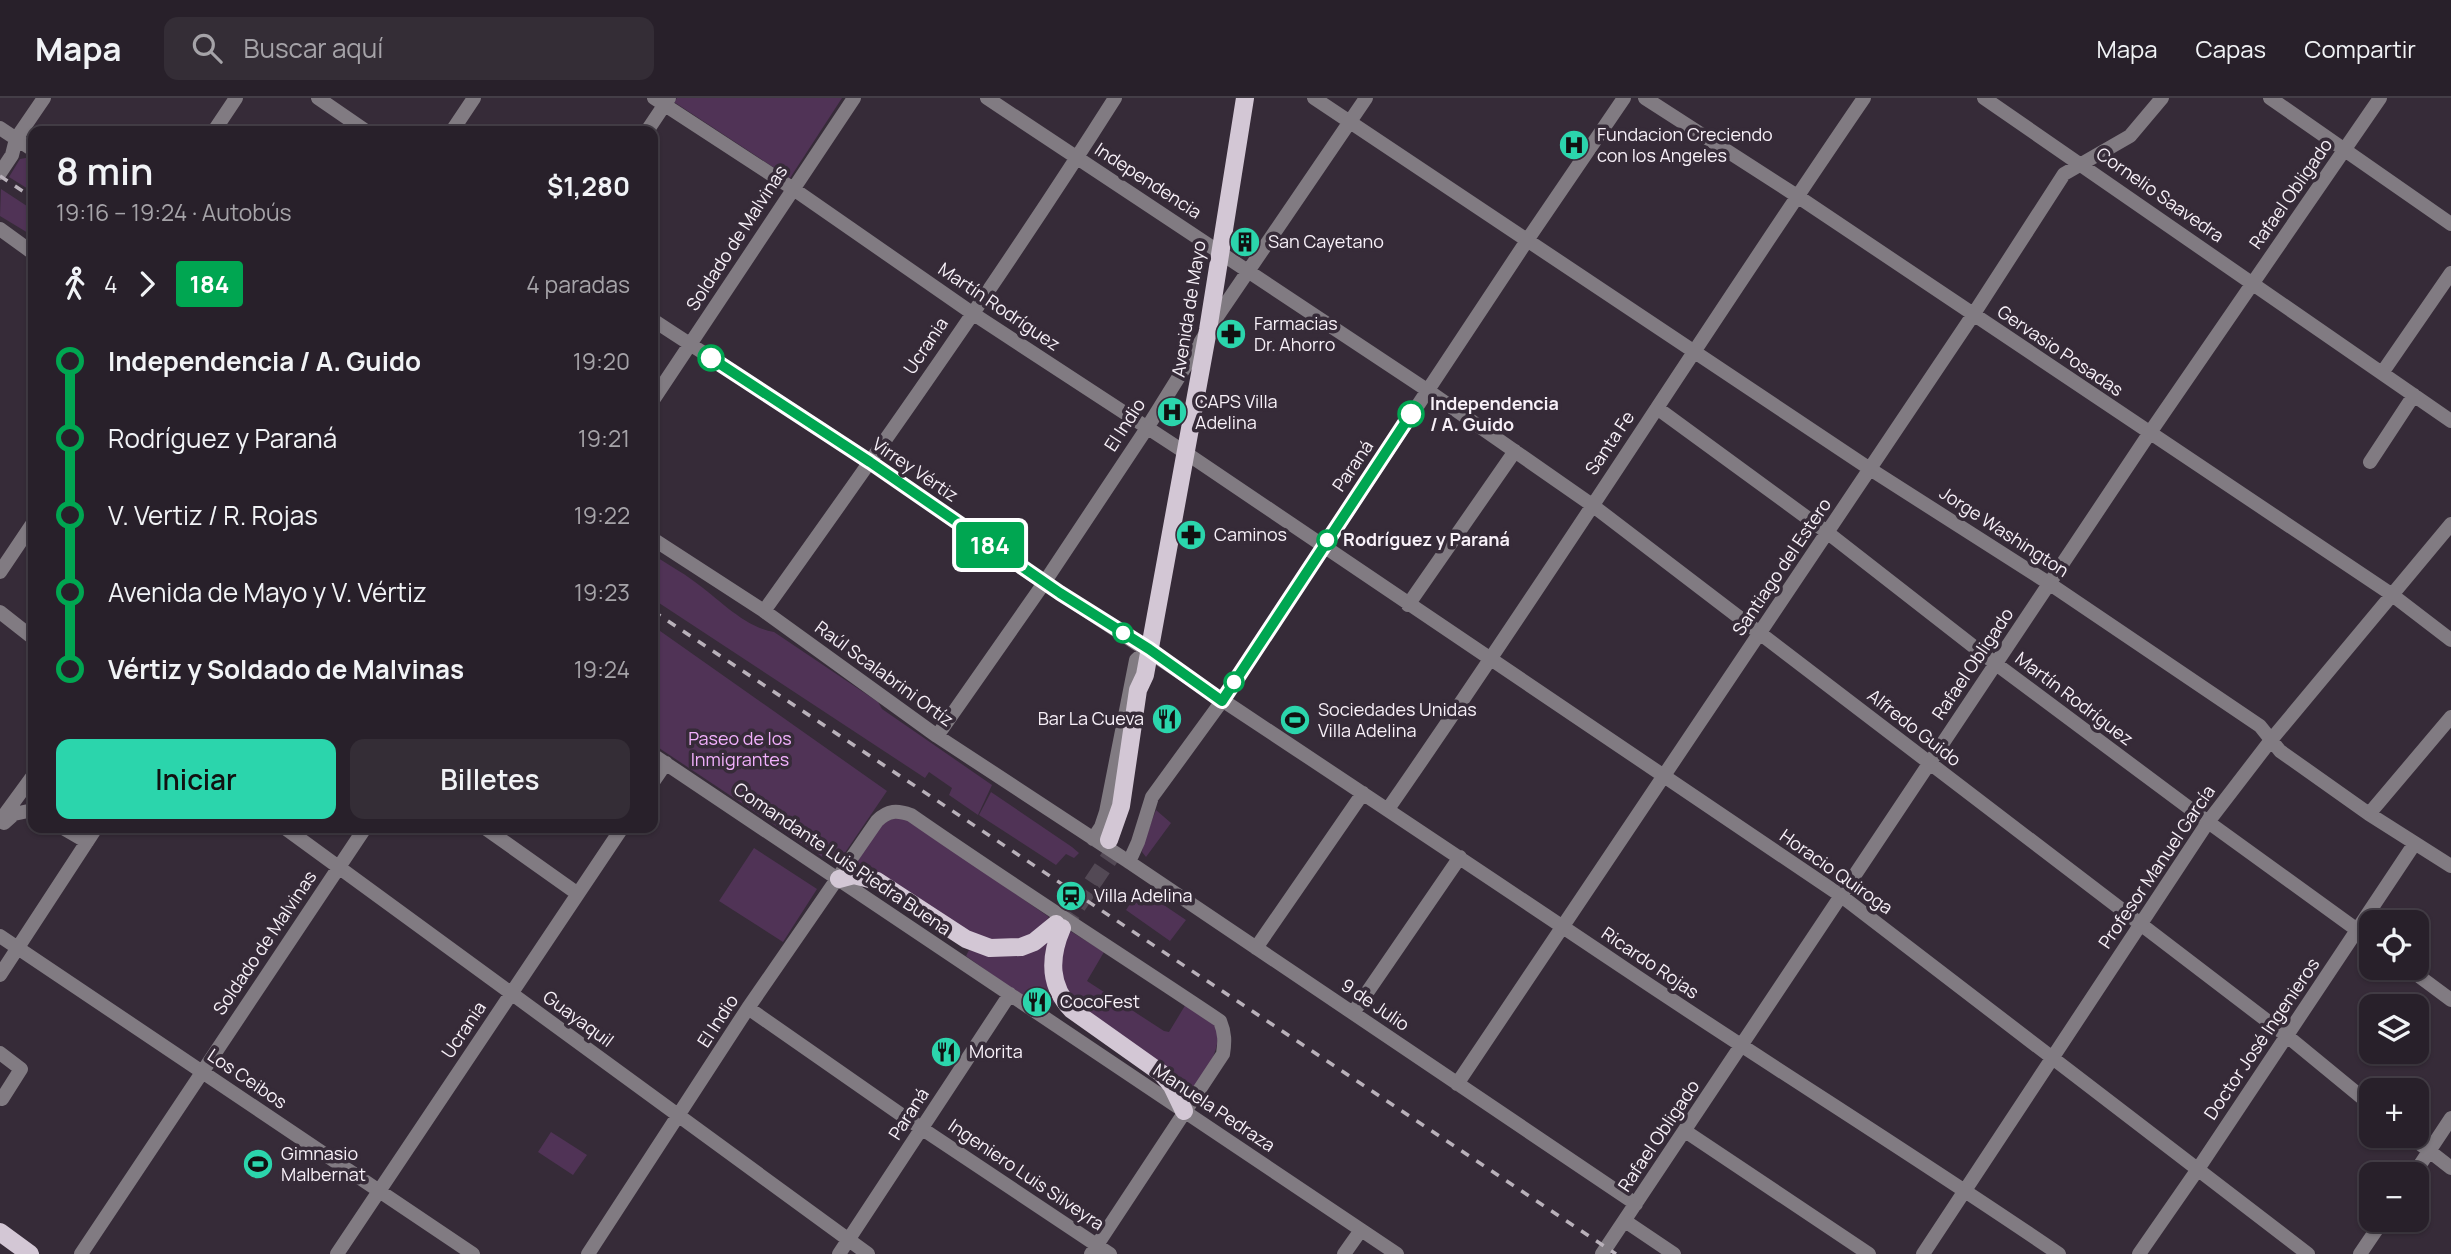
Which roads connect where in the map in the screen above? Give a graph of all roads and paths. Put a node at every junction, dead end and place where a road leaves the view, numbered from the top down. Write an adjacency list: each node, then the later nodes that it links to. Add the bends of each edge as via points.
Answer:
1 (44, 98): 26 (street)
2 (236, 98): 21 (street)
3 (318, 98): 22 (street)
4 (474, 98): 23 (street)
5 (854, 98): 32 (street, Soldado de Malvinas)
6 (987, 98): 29 (street, Independencia)
7 (1115, 98): 29 (street, Ucrania)
8 (1245, 98): 38 (main road, Avenida de Mayo)
9 (1314, 98): 20 (street, Jorge Washington)
10 (1366, 98): 20 (street, El Indio)
11 (1625, 98): 36 (street, Paraná)
12 (1645, 98): 33 (street, Gervasio Posadas)
13 (1864, 98): 33 (street, Santa Fe)
14 (1984, 98): 19 (street, Cornelio Saavedra)
15 (2162, 98): 30 (street, Santiago del Estero, via 2130,136)
16 (2270, 98): 28 (street)
17 (2380, 98): 28 (street, Rafael Obligado)
18 (662, 100): 24 (street); 32 (street, Martín Rodríguez)
19 (2001, 103): 30 (street, Cornelio Saavedra)
20 (1350, 122): 36 (street, Jorge Washington); 39 (street, El Indio)
21 (217, 126)
22 (359, 126)
23 (455, 126)
24 (649, 126)
25 (0, 128): 26 (street)
26 (16, 139): 27 (street); 31 (street)
27 (28, 147)
28 (2345, 150): 34 (street); 41 (street, Rafael Obligado)
29 (1077, 158): 38 (street, Independencia); 42 (street, Ucrania)
30 (2082, 164): 41 (street, Cornelio Saavedra); 43 (street, Santiago del Estero, via 2064,174)
31 (0, 173)
32 (792, 188): 42 (street, Martín Rodríguez); 46 (street, Soldado de Malvinas)
33 (1797, 196): 43 (street, Gervasio Posadas); 47 (street, Santa Fe)
34 (2451, 224)
35 (0, 229): 37 (street)
36 (1528, 239): 47 (street, Jorge Washington); 49 (street, Paraná)
37 (28, 249)
38 (1219, 252): 39 (street, Independencia); 45 (main road, Avenida de Mayo)
39 (1249, 272): 45 (street, El Indio); 49 (street, Independencia)
40 (2451, 274): 48 (street)
41 (2254, 283): 48 (street, Cornelio Saavedra); 55 (street, Rafael Obligado)
42 (971, 313): 54 (street, Martín Rodríguez); 58 (street, Ucrania)
43 (1973, 315): 55 (street, Gervasio Posadas); 60 (street, Santiago del Estero)
44 (658, 323): 46 (street, Virrey Vértiz)
45 (1208, 330): 54 (street, El Indio); 57 (main road, Avenida de Mayo)
46 (690, 345): 50 (street, Soldado de Malvinas); 58 (street, Virrey Vértiz)
47 (1694, 351): 52 (street, Santa Fe); 60 (street, Jorge Washington)
48 (2382, 373): 51 (street, Cornelio Saavedra)
49 (1427, 390): 56 (street, Alfredo Guido); 66 (street, Paraná)
50 (658, 393)
51 (2414, 395): 53 (street, Cornelio Saavedra); 59 (street)
52 (1657, 408): 61 (street, Santa Fe); 64 (street, Martín Rodríguez)
53 (2451, 421)
54 (1147, 428): 57 (street, Martín Rodríguez); 68 (street, El Indio)
55 (2149, 434): 69 (street, Rafael Obligado); 70 (street, Gervasio Posadas)
56 (1514, 451): 61 (street, Alfredo Guido); 71 (street)
57 (1186, 453): 66 (street, Martín Rodríguez); 77 (main road, Avenida de Mayo)
58 (870, 462): 68 (street, Virrey Vértiz); 72 (street, Ucrania)
59 (2370, 462)
60 (1870, 469): 64 (street, Santiago del Estero); 69 (street, Jorge Washington)
61 (1592, 505): 74 (street, Alfredo Guido); 78 (street, Santa Fe)
62 (2451, 524): 70 (street, Profesor Manuel García)
63 (28, 530): 67 (street)
64 (1828, 533): 74 (street, Santiago del Estero); 79 (street, Martín Rodríguez)
65 (658, 542): 72 (street, Raúl Scalabrini Ortíz)
66 (1323, 546): 71 (street, Horacio Quiroga); 80 (street, Paraná)
67 (0, 572)
68 (1044, 583): 77 (street, Virrey Vértiz); 82 (street, El Indio)
69 (2050, 584): 79 (street, Rafael Obligado); 83 (street, Jorge Washington, via 2260,726)
70 (2391, 594): 76 (street, Gervasio Posadas); 83 (street, Profesor Manuel García)
71 (1408, 605): 78 (street, Horacio Quiroga)
72 (764, 611): 82 (street, Raúl Scalabrini Ortíz)
73 (0, 612): 75 (street)
74 (1761, 633): 86 (street, Alfredo Guido); 88 (street, Santiago del Estero)
75 (28, 634)
76 (2451, 640)
77 (1149, 649): 80 (street, Virrey Vértiz); 102 (main road, Avenida de Mayo, via 1138,690 1121,806); 102 (street, Avenida de Mayo, via 1136,660 1101,827)
78 (1491, 661): 88 (street, Horacio Quiroga); 91 (street, Santa Fe)
79 (1996, 664): 86 (street, Rafael Obligado); 94 (street, Martín Rodríguez)
80 (1222, 701): 90 (street, Ricardo Rojas); 106 (street, Paraná, via 1152,797)
81 (2451, 717): 93 (street)
82 (937, 736): 102 (street, Raúl Scalabrini Ortíz)
83 (2271, 740): 93 (street, Jorge Washington); 94 (street, Profesor Manuel García)
84 (658, 758): 85 (street, Comandante Luis Piedra Buena)
85 (666, 763): 87 (street); 109 (street, Comandante Luis Piedra Buena)
86 (1929, 764): 111 (street, Rafael Obligado); 112 (street, Alfredo Guido)
87 (658, 775)
88 (1664, 778): 111 (street, Horacio Quiroga); 113 (street, Santiago del Estero)
89 (28, 781): 95 (street)
90 (1363, 793): 91 (street, Ricardo Rojas); 117 (street)
91 (1388, 808): 105 (street, Ricardo Rojas)
92 (28, 811): 95 (street)
93 (2369, 814): 104 (street, Jorge Washington)
94 (2208, 822): 112 (street, Profesor Manuel García); 114 (street, Martín Rodríguez)
95 (0, 823)
96 (72, 833): 103 (street)
97 (93, 833): 103 (street)
98 (292, 833): 108 (street, Guayaquil)
99 (362, 833): 108 (street, Soldado de Malvinas)
100 (492, 833): 110 (street)
101 (619, 833): 110 (street, Ucrania)
102 (1107, 841): 106 (street, 9 de Julio)
103 (87, 842): 116 (street)
104 (2415, 843): 107 (street, Jorge Washington); 114 (street, Doctor José Ingenieros)
105 (1460, 857): 113 (street, Ricardo Rojas); 124 (street)
106 (1129, 862): 117 (street, 9 de Julio)
107 (2451, 866)
108 (338, 867): 120 (street, Guayaquil); 129 (street, Soldado de Malvinas)
109 (839, 879): 121 (street, Comandante Luis Piedra Buena); 123 (street, El Indio); 133 (main road, via 854,875 877,881 965,939 990,948 1021,947 1059,926 1053,976 1062,1000 1161,1073); 133 (street, El Indio, via 885,813 911,815 1220,1021 1225,1035 1223,1054)
110 (578, 894): 120 (street, Ucrania)
111 (1840, 895): 126 (street, Rafael Obligado); 128 (street, Horacio Quiroga)
112 (2140, 925): 125 (street, Alfredo Guido); 128 (street, Profesor Manuel García)
113 (1563, 928): 126 (street, Ricardo Rojas); 130 (street, Santiago del Estero)
114 (2357, 930): 125 (street, Doctor José Ingenieros)
115 (0, 936): 116 (street, Los Ceibos)
116 (18, 948): 118 (street); 129 (street, Los Ceibos)
117 (1256, 948): 124 (street, 9 de Julio)
118 (0, 975)
119 (2424, 980): 122 (street)
120 (511, 994): 134 (street, Guayaquil); 144 (street, Ucrania)
121 (1010, 994): 133 (street, Manuela Pedraza); 136 (street, Paraná)
122 (2451, 1000)
123 (748, 1009): 134 (street, El Indio); 136 (street, Ingeniero Luis Silveyra)
124 (1353, 1013): 130 (street, 9 de Julio)
125 (2287, 1037): 131 (street, Alfredo Guido); 142 (street, Doctor José Ingenieros)
126 (1741, 1047): 137 (street, Rafael Obligado); 143 (street, Ricardo Rojas)
127 (0, 1053): 132 (street, via 21,1069)
128 (2051, 1058): 142 (street, Horacio Quiroga); 143 (street, Profesor Manuel García)
129 (202, 1072): 144 (street, Los Ceibos); 153 (street, Soldado de Malvinas)
130 (1457, 1084): 145 (street, 9 de Julio)
131 (2359, 1095)
132 (2, 1099)
133 (1184, 1111): 147 (street, Manuela Pedraza); 151 (street)
134 (679, 1118): 150 (street, Guayaquil); 156 (street, El Indio)
135 (2451, 1118): 139 (street)
136 (923, 1129): 150 (street, Paraná); 151 (street, Ingeniero Luis Silveyra)
137 (1685, 1131): 145 (street, Rafael Obligado); 164 (street)
138 (2425, 1148): 139 (street)
139 (2430, 1152): 140 (street); 141 (street)
140 (2423, 1162)
141 (2451, 1168)
142 (2198, 1169): 167 (street, Doctor José Ingenieros); 168 (street, Horacio Quiroga)
143 (1965, 1189): 165 (street, Profesor Manuel García); 166 (street, Ricardo Rojas)
144 (379, 1191): 154 (street, Ucrania); 155 (street, Los Ceibos)
145 (1636, 1204): 146 (street, Rafael Obligado)
146 (1625, 1221): 162 (street, Rafael Obligado); 163 (street)
147 (1361, 1230): 160 (street); 161 (street, Manuela Pedraza)
148 (0, 1232): 152 (main road)
149 (2375, 1232): 169 (street)
150 (849, 1240): 157 (street, Paraná); 158 (street, Guayaquil)
151 (1094, 1250): 159 (street, Ingeniero Luis Silveyra)
152 (30, 1254)
153 (81, 1254)
154 (337, 1254)
155 (473, 1254)
156 (588, 1254)
157 (839, 1254)
158 (868, 1254)
159 (1110, 1254)
160 (1344, 1254)
161 (1397, 1254)
162 (1602, 1254)
163 (1674, 1254)
164 (1869, 1254)
165 (1923, 1254)
166 (2059, 1254)
167 (2139, 1254)
168 (2308, 1254)
169 (2360, 1254)

